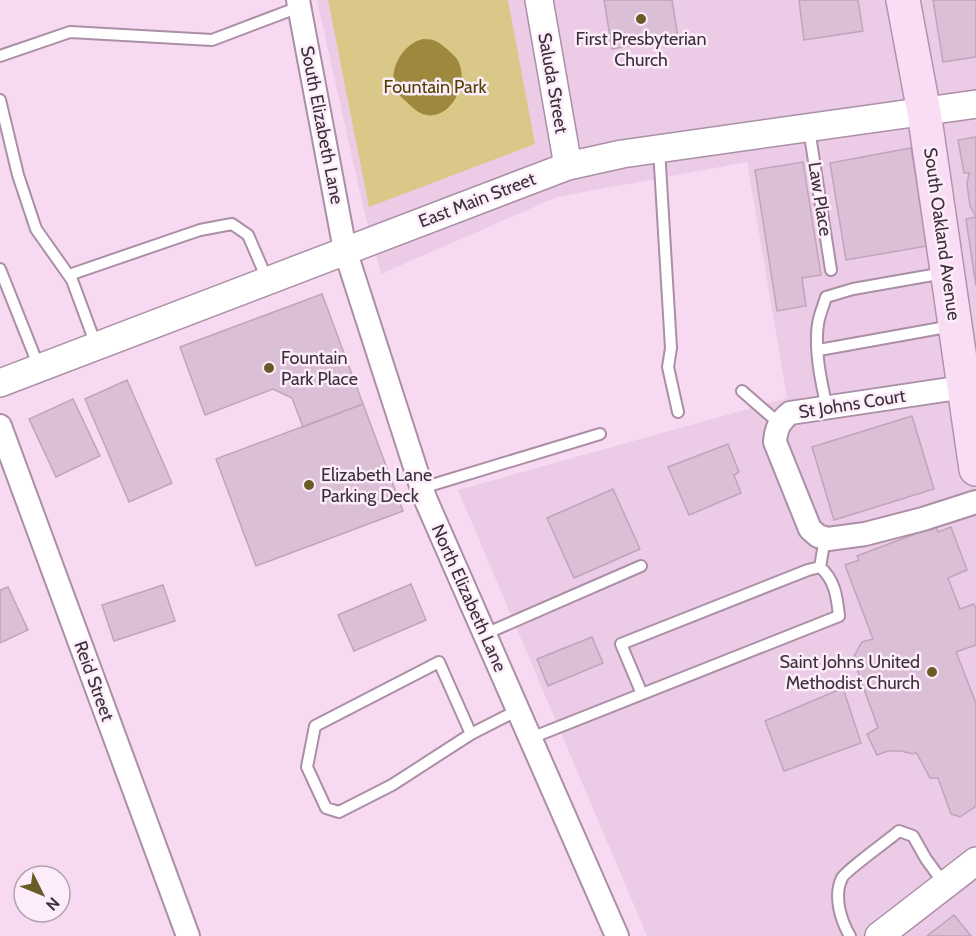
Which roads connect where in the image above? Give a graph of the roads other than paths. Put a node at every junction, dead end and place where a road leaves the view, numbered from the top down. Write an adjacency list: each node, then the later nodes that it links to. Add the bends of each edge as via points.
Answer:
1 (538, 0): 10 (street, Saluda Street)
2 (903, 0): 7 (main road, South Oakland Avenue)
3 (298, 4): 4 (lane, via 212,40 70,32); 11 (street, South Elizabeth Lane)
4 (0, 56)
5 (0, 100): 15 (lane, via 36,229)
6 (976, 104): 7 (street, East Main Street)
7 (924, 112): 8 (street, East Main Street); 14 (main road, South Oakland Avenue)
8 (809, 128): 9 (street, East Main Street); 13 (lane, Law Place)
9 (659, 149): 10 (street, East Main Street); 25 (lane, via 671,348 668,367)
10 (568, 166): 11 (street, East Main Street)
11 (345, 250): 16 (street, East Main Street); 30 (street, North Elizabeth Lane)
12 (0, 269): 20 (lane)
13 (831, 270)
14 (948, 272): 17 (main road, South Oakland Avenue); 19 (lane, via 826,297 819,321)
15 (69, 275): 16 (lane, via 227,224 248,235); 18 (lane)
16 (268, 280): 18 (street, East Main Street)
17 (955, 325): 19 (lane); 22 (main road, South Oakland Avenue)
18 (97, 346): 20 (street, East Main Street)
19 (819, 350): 24 (lane)
20 (39, 368): 21 (street, East Main Street)
21 (0, 383)
22 (964, 387): 24 (street, St Johns Court); 29 (main road, South Oakland Avenue)
23 (742, 391): 26 (lane)
24 (827, 408): 26 (street, St Johns Court, via 790,413)
25 (678, 412)
26 (780, 424): 32 (street, St Johns Court, via 775,442 810,529)
27 (0, 426): 42 (street, Reid Street)
28 (600, 434): 30 (lane)
29 (976, 469)
30 (422, 488): 35 (street, North Elizabeth Lane)
31 (976, 502): 32 (street, via 865,534)
32 (825, 538): 34 (lane)
33 (641, 566): 35 (lane)
34 (820, 567): 36 (lane, via 829,574 839,616); 36 (lane, via 621,644)
35 (485, 634): 37 (street, North Elizabeth Lane)
36 (642, 694): 39 (lane)
37 (518, 710): 38 (lane); 39 (street, North Elizabeth Lane)
38 (471, 734): 38 (lane, via 392,785 339,812 326,807 307,767 315,726 439,662)
39 (531, 738): 43 (street, North Elizabeth Lane)
40 (976, 861): 41 (street)
41 (945, 885): 44 (lane, via 913,836 899,831 842,877 838,892 842,921); 45 (street)
42 (188, 936)
43 (617, 936)
44 (850, 936)
45 (879, 936)

